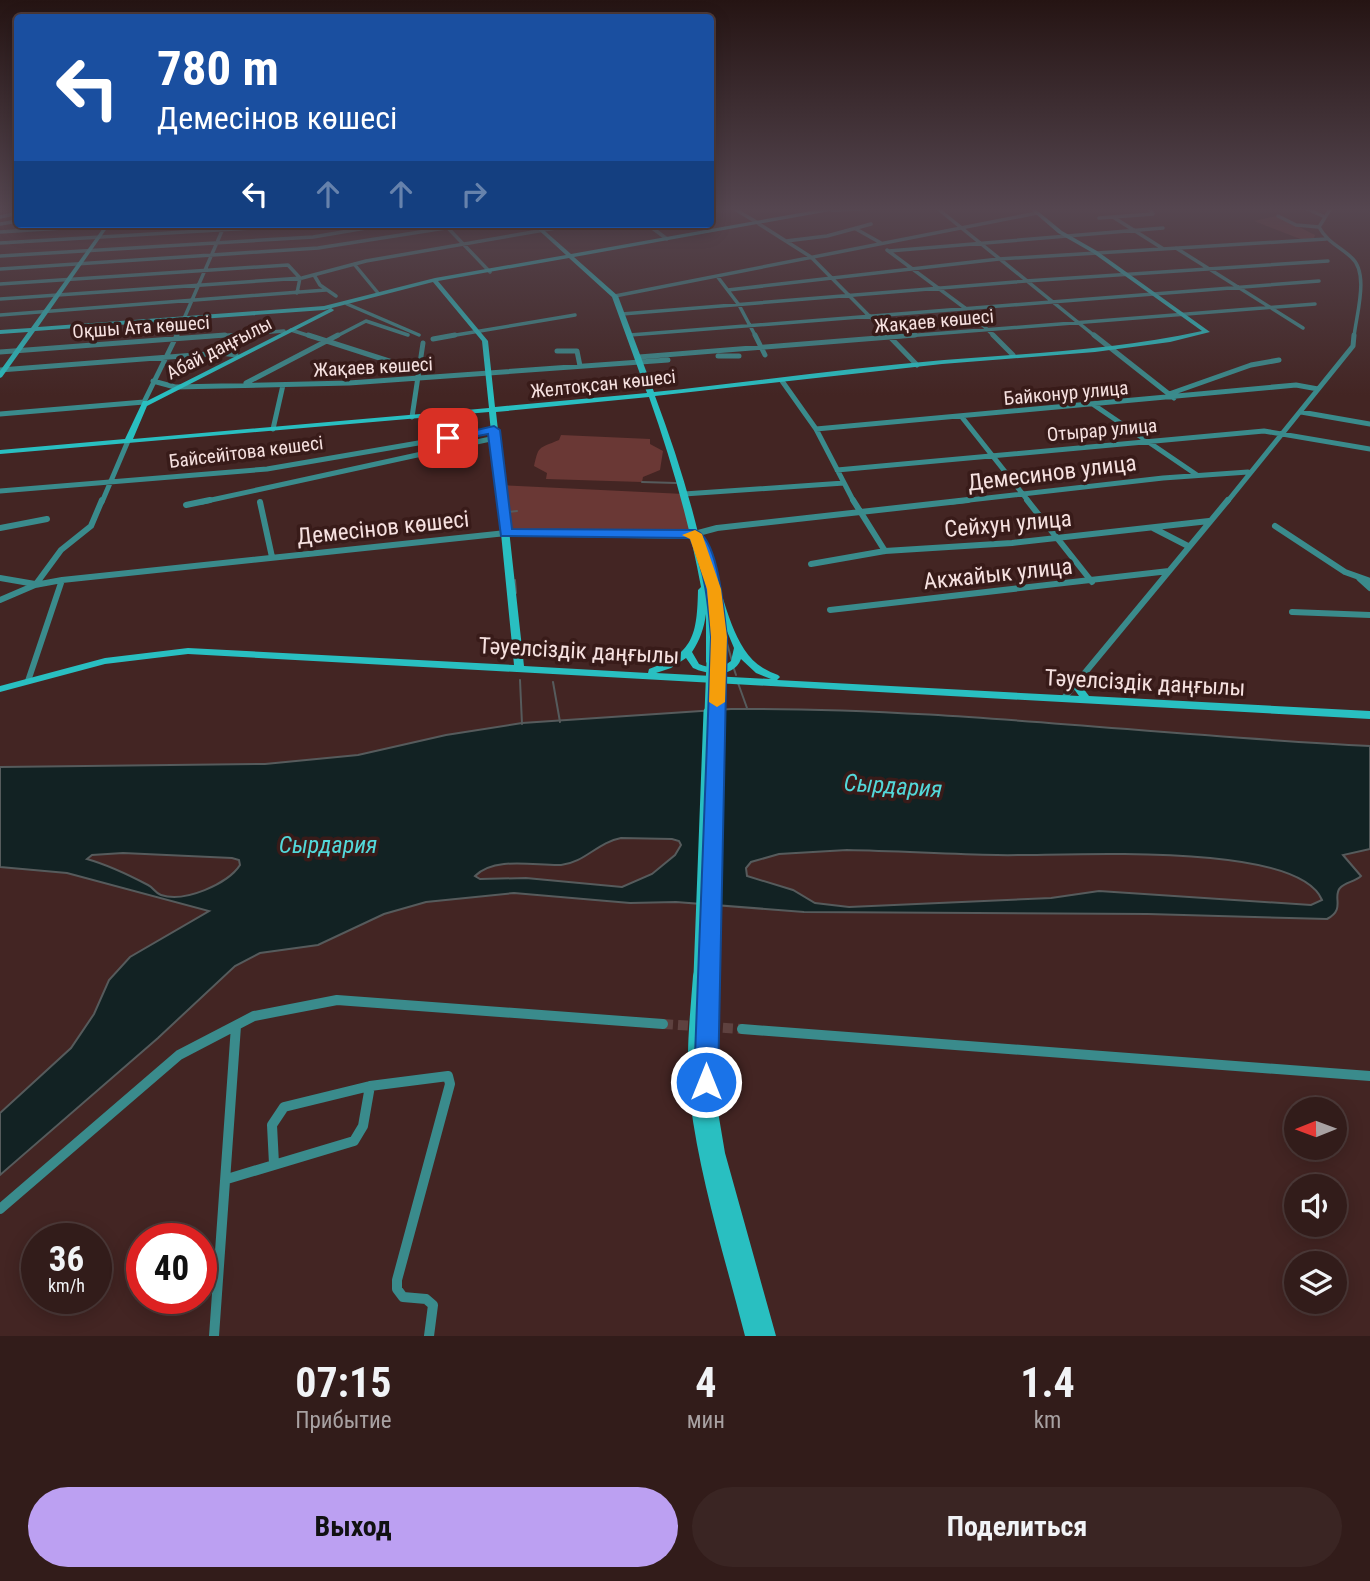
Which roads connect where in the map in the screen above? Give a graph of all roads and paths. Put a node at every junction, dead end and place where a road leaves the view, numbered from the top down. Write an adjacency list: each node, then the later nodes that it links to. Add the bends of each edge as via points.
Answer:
1 (75, 270): 24 (street)
2 (200, 270): 24 (street)
3 (205, 270): 29 (street)
4 (293, 270): 23 (street)
5 (331, 270): 20 (street)
6 (360, 270): 35 (street)
7 (493, 270): 18 (street, Абай даңғылы)
8 (586, 270): 39 (street)
9 (745, 270): 21 (street)
10 (825, 270): 22 (street)
11 (884, 270): 22 (street)
12 (915, 270): 31 (street)
13 (1013, 270): 26 (street)
14 (1123, 270): 19 (street)
15 (1187, 270): 19 (street)
16 (1211, 270): 30 (street)
17 (1361, 270): 100 (street, via 1353,346)
18 (489, 271): 25 (street, Абай даңғылы)
19 (1128, 274): 26 (street); 36 (street)
20 (314, 275): 23 (street); 32 (street)
21 (717, 276): 33 (street); 39 (street)
22 (832, 277): 33 (street); 40 (street)
23 (300, 278): 29 (street); 34 (street)
24 (69, 279): 28 (street); 37 (street)
25 (435, 281): 35 (street, Абай даңғылы); 66 (street)
26 (1026, 281): 31 (street); 42 (street)
27 (1319, 281): 30 (street)
28 (0, 284)
29 (198, 285): 37 (street); 43 (street)
30 (1238, 287): 36 (street); 48 (street)
31 (940, 289): 40 (street); 49 (street)
32 (326, 290): 34 (street); 38 (street)
33 (728, 290): 46 (street)
34 (297, 293): 43 (street)
35 (381, 293): 44 (street, Абай даңғылы); 47 (street, Абай даңғылы)
36 (1155, 293): 42 (street); 54 (street)
37 (58, 295): 41 (street); 52 (street)
38 (336, 296)
39 (614, 296): 53 (street)
40 (851, 296): 46 (street); 58 (street)
41 (0, 299)
42 (1054, 301): 49 (street); 60 (street)
43 (190, 302): 52 (street); 59 (street)
44 (348, 304): 47 (street, Абай даңғылы); 69 (street)
45 (1315, 304): 48 (street, Жақаев көшесі)
46 (738, 305): 53 (street); 61 (street)
47 (337, 306): 50 (street); 59 (street); 65 (street, Абай даңғылы)
48 (1270, 307): 54 (street, Жақаев көшесі); 62 (street)
49 (965, 308): 58 (street); 64 (street)
50 (328, 309): 51 (street); 57 (street, Абай даңғылы)
51 (308, 311): 57 (street, via 317,312); 59 (street)
52 (47, 312): 55 (street); 63 (street)
53 (622, 314): 70 (street)
54 (1184, 314): 60 (street, Жақаев көшесі); 77 (street, Желтоқсан көшесі, via 1207,332 1155,345)
55 (0, 315)
56 (575, 315): 66 (street)
57 (316, 316): 65 (street, Абай даңғылы)
58 (871, 316): 61 (street); 71 (street)
59 (184, 319): 63 (street); 72 (street)
60 (1078, 323): 64 (street, Жақаев көшесі); 77 (street)
61 (751, 326): 70 (street); 76 (street)
62 (1303, 328)
63 (33, 330): 67 (street); 78 (street)
64 (989, 330): 71 (street, Жақаев көшесі); 83 (street)
65 (288, 331): 72 (street, Оқшы Ата көшесі); 74 (street, Оқшы Ата көшесі); 81 (street, Абай даңғылы); 99 (street, Абай даңғылы)
66 (479, 331): 73 (street); 92 (street, via 485,341)
67 (0, 332)
68 (408, 335): 74 (street, via 368,321)
69 (419, 335)
70 (631, 335): 86 (street)
71 (892, 338): 76 (street, Жақаев көшесі); 88 (street)
72 (175, 339): 78 (street, Оқшы Ата көшесі); 85 (street)
73 (433, 339)
74 (328, 340): 91 (street, Оқшы Ата көшесі); 97 (street)
75 (423, 344): 91 (street)
76 (761, 348): 82 (street); 86 (street, Жақаев көшесі)
77 (1110, 348): 83 (street, Желтоқсан көшесі); 102 (street)
78 (19, 350): 80 (street, Оқшы Ата көшесі); 90 (street)
79 (557, 351): 89 (street, via 577,351)
80 (0, 352)
81 (236, 355): 85 (street); 99 (street, Абай даңғылы)
82 (765, 355)
83 (1013, 355): 88 (street, Желтоқсан көшесі)
84 (739, 356): 86 (street, Жақаев көшесі)
85 (167, 358): 90 (street); 95 (street)
86 (640, 360): 89 (street, Жақаев көшесі); 101 (street)
87 (1279, 360): 102 (street, via 1251,365)
88 (918, 365): 96 (street, Желтоқсан көшесі)
89 (580, 366): 92 (street, Жақаев көшесі)
90 (2, 370): 93 (street)
91 (417, 370): 94 (street)
92 (488, 373): 94 (street, Жақаев көшесі); 105 (street)
93 (0, 376)
94 (415, 379): 98 (street, Жақаев көшесі); 109 (street)
95 (153, 381): 99 (street, Жақаев көшесі); 103 (street)
96 (782, 382): 101 (street, Желтоқсан көшесі); 112 (street)
97 (242, 385): 98 (street, Жақаев көшесі); 99 (street, Жақаев көшесі)
98 (283, 385): 111 (street)
99 (174, 387): 103 (street, Абай даңғылы)
100 (1318, 389): 102 (street, Байконур улица, via 1296,385); 107 (street)
101 (652, 394): 105 (street, Желтоқсан көшесі); 126 (street)
102 (1172, 396): 104 (street, Байконур улица)
103 (144, 402): 106 (street); 115 (street)
104 (1094, 405): 108 (street, Байконур улица); 116 (street)
105 (491, 411): 109 (street, Желтоқсан көшесі); 113 (street)
106 (0, 412)
107 (1301, 412): 110 (street); 114 (street)
108 (961, 416): 112 (street, Байконур улица); 119 (street)
109 (412, 417): 111 (street, Желтоқсан көшесі)
110 (1370, 424)
111 (273, 429): 115 (street, Желтоқсан көшесі)
112 (816, 429): 120 (street)
113 (494, 434): 123 (street, Байсейітова көшесі, via 267,469); 129 (street); 136 (street)
114 (1282, 435): 116 (street, Отырар улица, via 1264,431); 117 (street, Отырар улица); 121 (street)
115 (128, 441): 118 (street, Желтоқсан көшесі); 123 (street)
116 (1151, 441): 119 (street, Отырар улица); 122 (street)
117 (1370, 449)
118 (0, 452)
119 (991, 456): 120 (street, Отырар улица); 127 (street)
120 (837, 470): 124 (street)
121 (1248, 472): 122 (street, Демесинов улица); 132 (street)
122 (1197, 475): 127 (street, Демесинов улица)
123 (110, 482): 125 (street, Байсейітова көшесі); 150 (street, via 91,526 61,550)
124 (844, 483): 126 (street); 130 (street)
125 (0, 491)
126 (684, 494): 137 (street)
127 (1021, 495): 130 (street, Демесинов улица); 138 (street)
128 (260, 502): 141 (street)
129 (186, 505)
130 (859, 512): 137 (street, Демесінов көшесі); 140 (street)
131 (47, 519): 134 (street)
132 (1209, 520): 135 (street, Сейхун улица); 139 (street)
133 (1275, 526): 146 (street)
134 (0, 528)
135 (1152, 528): 138 (street, Сейхун улица); 139 (street)
136 (506, 533): 137 (street, Демесінов көшесі); 141 (street, Демесінов көшесі); 158 (street)
137 (695, 534): 143 (street)
138 (1056, 538): 140 (street, Сейхун улица); 149 (street)
139 (1188, 546): 144 (street)
140 (886, 551): 142 (street, Сейхун улица)
141 (272, 557): 147 (street, Демесінов көшесі)
142 (811, 564)
143 (706, 571): 156 (street, via 721,595); 157 (street, via 701,619); 167 (street, bridge, via 715,662)
144 (1169, 571): 149 (street, Акжайык улица); 162 (street)
145 (0, 578): 150 (street)
146 (1358, 578): 148 (street); 151 (street)
147 (62, 580): 150 (street, Демесінов көшесі); 160 (street)
148 (1370, 580)
149 (1092, 582): 153 (street, Акжайык улица)
150 (35, 584): 152 (street)
151 (1370, 588)
152 (0, 600)
153 (830, 610)
154 (1292, 611): 155 (street)
155 (1370, 615)
156 (737, 646): 157 (street, via 736,663 721,670 696,666); 161 (street, via 758,671)
157 (688, 653): 159 (street, via 668,667)
158 (519, 667): 159 (street, Тәуелсіздік даңғылы); 160 (street, Тәуелсіздік даңғылы, via 188,651 105,662)
159 (636, 673): 161 (street, Тәуелсіздік даңғылы)
160 (28, 681): 163 (street, Тәуелсіздік даңғылы)
161 (807, 683): 164 (street, Тәуелсіздік даңғылы)
162 (1077, 686): 164 (street); 165 (street)
163 (0, 689)
164 (1064, 698): 165 (street, Тәуелсіздік даңғылы)
165 (1086, 699): 166 (street, Тәуелсіздік даңғылы)
166 (1370, 715)
167 (704, 977): 178 (street, via 695,1062 697,1100); 179 (street, via 706,1082 718,1153)
168 (663, 1024): 169 (street, via 338,1000 254,1016)
169 (236, 1026): 174 (street); 175 (street, via 179,1055)
170 (742, 1029): 171 (street)
171 (1370, 1076)
172 (370, 1086): 173 (street, via 367,1120 354,1141); 173 (street, via 275,1113 271,1122); 177 (street, via 441,1075 448,1076 450,1084 397,1280 403,1297 432,1303)
173 (274, 1164): 174 (street)
174 (227, 1178): 176 (street)
175 (0, 1209)
176 (214, 1336)
177 (429, 1336)
178 (752, 1336)
179 (768, 1336)

